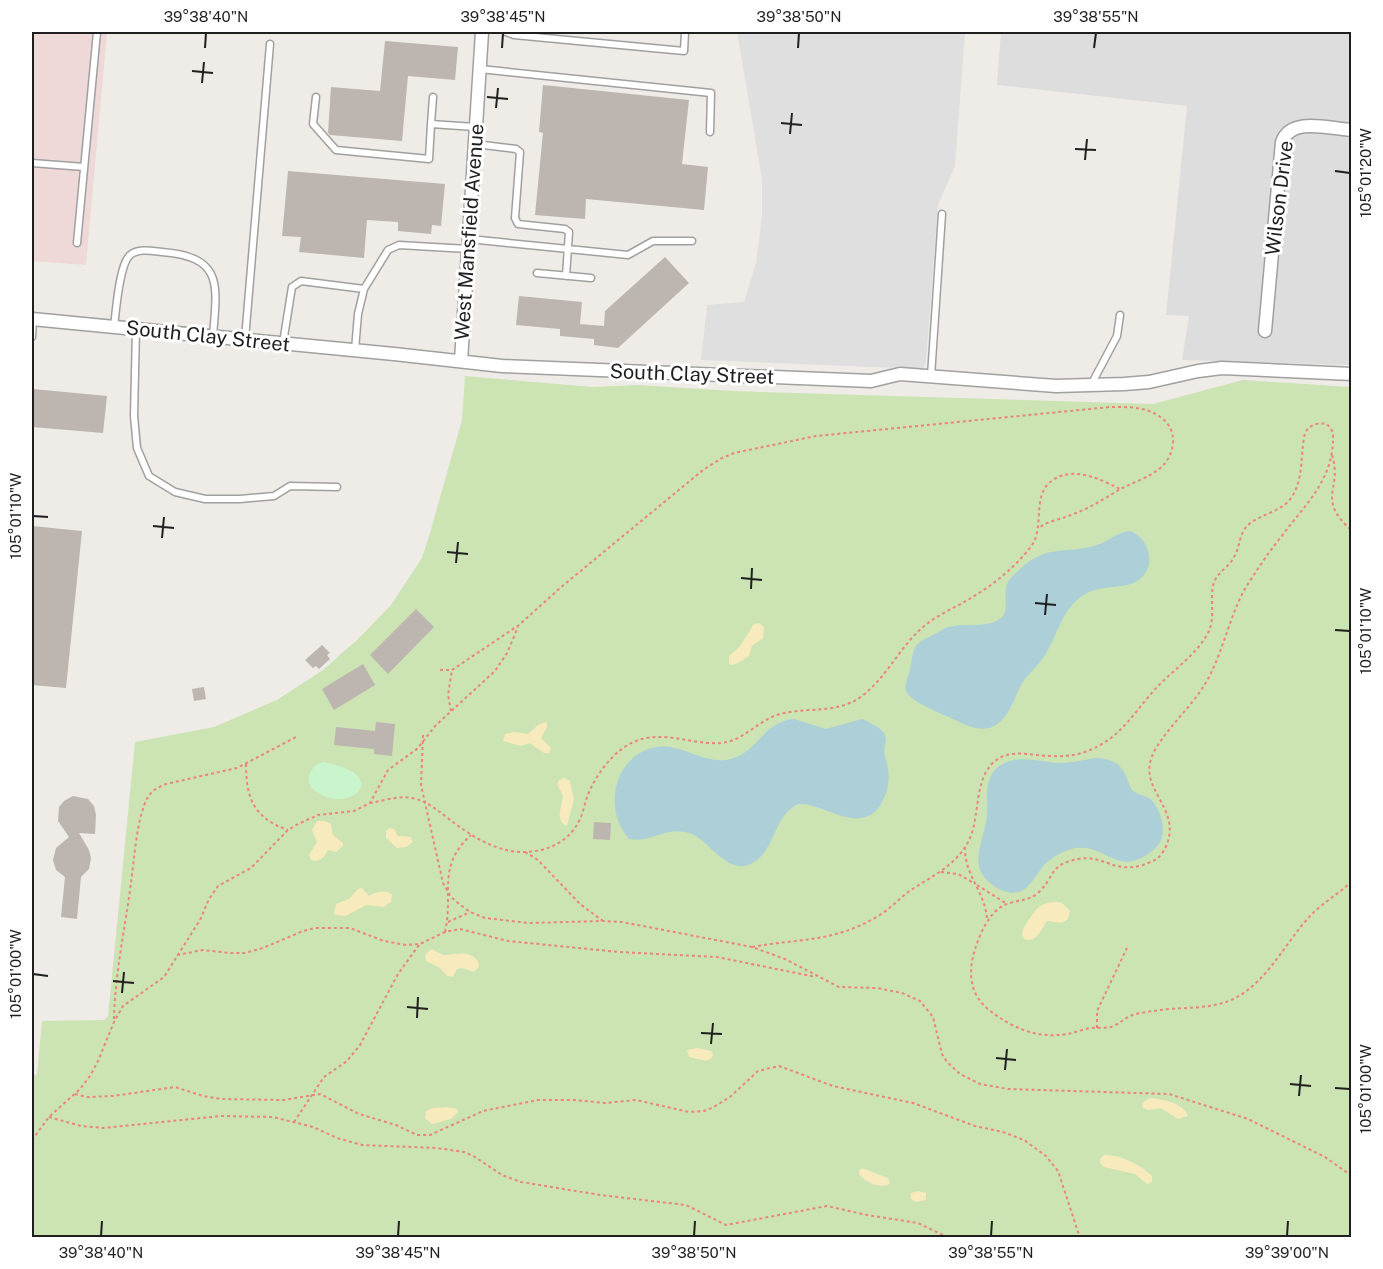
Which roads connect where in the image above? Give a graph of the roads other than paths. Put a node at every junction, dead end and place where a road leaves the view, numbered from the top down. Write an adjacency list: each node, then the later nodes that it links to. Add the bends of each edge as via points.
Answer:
1 (97, 32): 15 (lane)
2 (482, 32): 6 (street, West Mansfield Avenue)
3 (506, 32): 4 (lane, via 684,51)
4 (685, 32)
5 (270, 44): 32 (lane)
6 (480, 69): 10 (street, West Mansfield Avenue); 12 (lane, via 711,93)
7 (316, 97): 9 (lane, via 312,124 336,150 429,159)
8 (433, 97): 9 (lane)
9 (431, 124): 10 (lane)
10 (476, 127): 13 (street, West Mansfield Avenue)
11 (1352, 130): 29 (street, Wilson Drive, via 1296,127 1284,135)
12 (710, 132)
13 (475, 144): 19 (street, West Mansfield Avenue); 20 (lane, via 520,152 515,218 518,224 565,229 569,232)
14 (32, 163): 15 (lane)
15 (84, 167): 18 (lane)
16 (942, 214): 37 (lane)
17 (692, 240): 20 (lane, via 653,241 628,255)
18 (77, 243)
19 (468, 244): 20 (lane); 24 (lane, via 399,244 388,250); 35 (street, West Mansfield Avenue)
20 (568, 249): 22 (lane)
21 (537, 273): 22 (lane)
22 (566, 276): 23 (lane)
23 (591, 278)
24 (364, 289): 33 (lane, via 301,281 292,287); 34 (lane)
25 (1120, 315): 38 (lane, via 1117,336)
26 (32, 319): 27 (street, South Clay Street); 31 (lane)
27 (114, 327): 28 (street, South Clay Street); 30 (lane, via 124,265 130,256 141,251 166,253 195,258 211,271 216,298)
28 (136, 329): 30 (street, South Clay Street); 39 (lane, via 134,416 137,448 149,476 176,492 205,499 274,496 290,486)
29 (1265, 331)
30 (213, 336): 32 (street, South Clay Street)
31 (32, 337)
32 (244, 340): 33 (street, South Clay Street)
33 (283, 343): 34 (street, South Clay Street)
34 (355, 350): 35 (street, South Clay Street)
35 (461, 361): 37 (street, South Clay Street, via 871,381 900,374)
36 (1352, 374): 38 (street, South Clay Street, via 1222,368 1149,382)
37 (931, 376): 38 (street, South Clay Street)
38 (1090, 385)
39 (337, 487)

